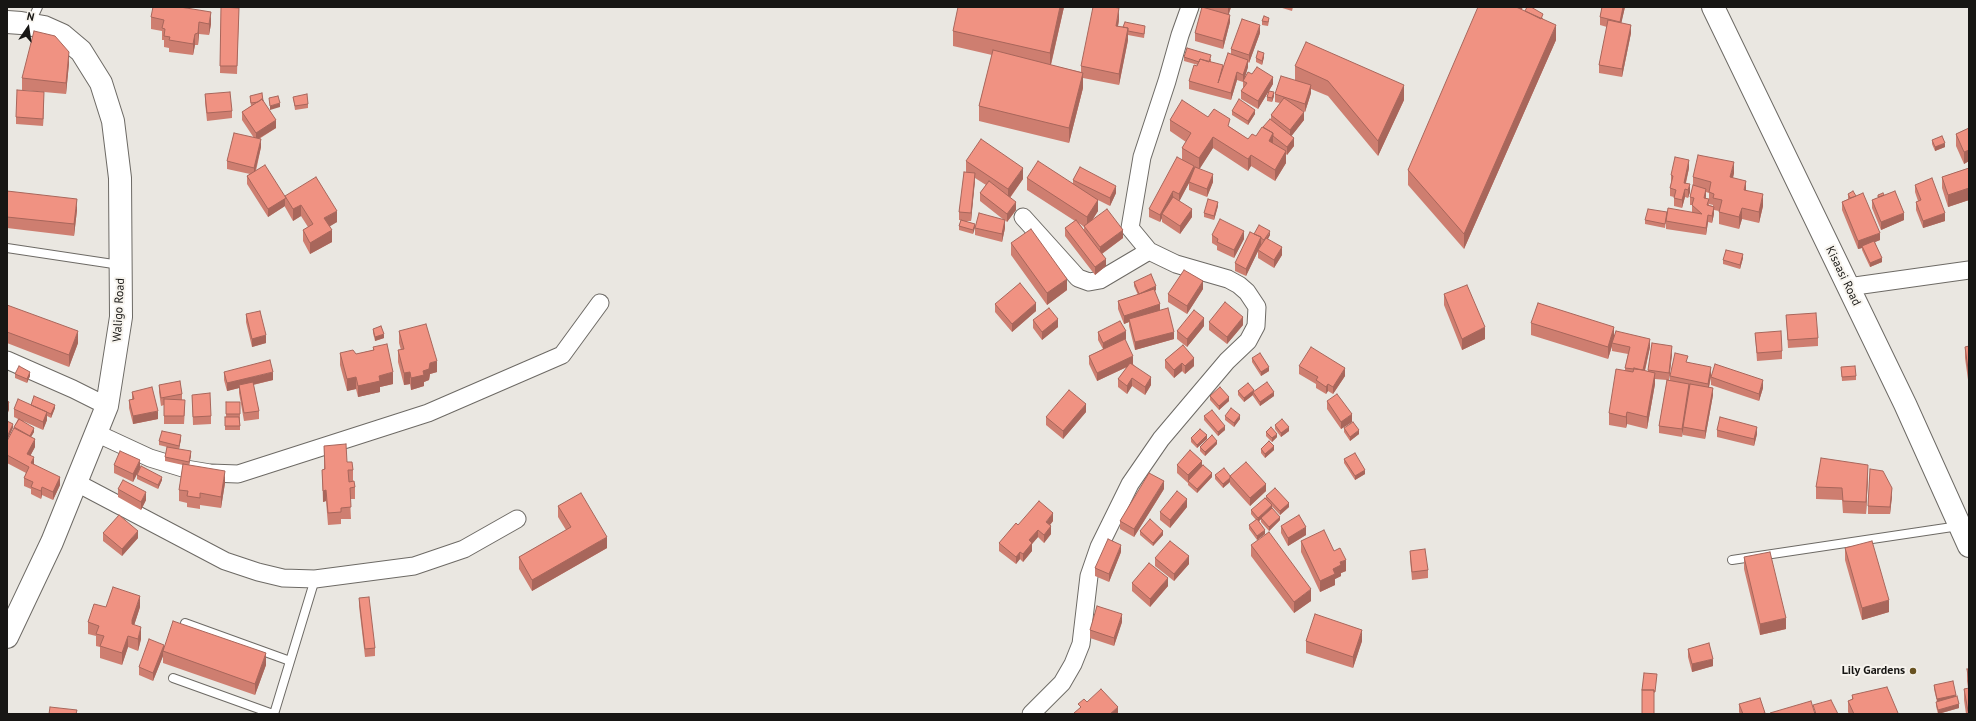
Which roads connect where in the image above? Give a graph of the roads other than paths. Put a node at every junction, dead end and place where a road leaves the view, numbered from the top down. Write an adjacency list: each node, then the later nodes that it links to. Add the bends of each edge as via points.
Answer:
1 (1190, 7): 7 (street, via 1142,158 1131,214 1130,228)
2 (1713, 7): 10 (street, Kisaasi Road)
3 (34, 16): 4 (street, Waligo Road); 8 (street, Waligo Road, via 44,27 62,35 81,51 101,83 113,120 120,178)
4 (7, 22)
5 (1023, 217): 7 (street, via 1078,278 1089,282 1100,280)
6 (7, 248): 8 (lane)
7 (1149, 251): 26 (street, via 1176,264 1228,279 1239,285 1257,307 1256,326 1248,341 1161,439 1130,484 1099,547 1089,576 1080,644 1073,664 1062,683)
8 (121, 266): 13 (street, Waligo Road, via 121,317)
9 (1969, 270): 10 (street)
10 (1848, 288): 16 (street, Kisaasi Road)
11 (600, 303): 14 (street, via 562,354 420,416 238,474 186,469 150,458)
12 (7, 360): 13 (street)
13 (107, 406): 14 (street, Waligo Road)
14 (96, 433): 15 (street, Waligo Road)
15 (77, 483): 20 (street, via 225,561 283,578); 22 (street, Waligo Road)
16 (1959, 518): 18 (street, Kisaasi Road); 19 (lane)
17 (517, 519): 20 (street, via 464,549 414,566)
18 (1969, 546)
19 (1732, 560)
20 (315, 579): 23 (lane)
21 (185, 623): 23 (lane)
22 (7, 637)
23 (290, 661): 25 (lane)
24 (173, 678): 25 (lane)
25 (273, 714)
26 (1031, 714)

